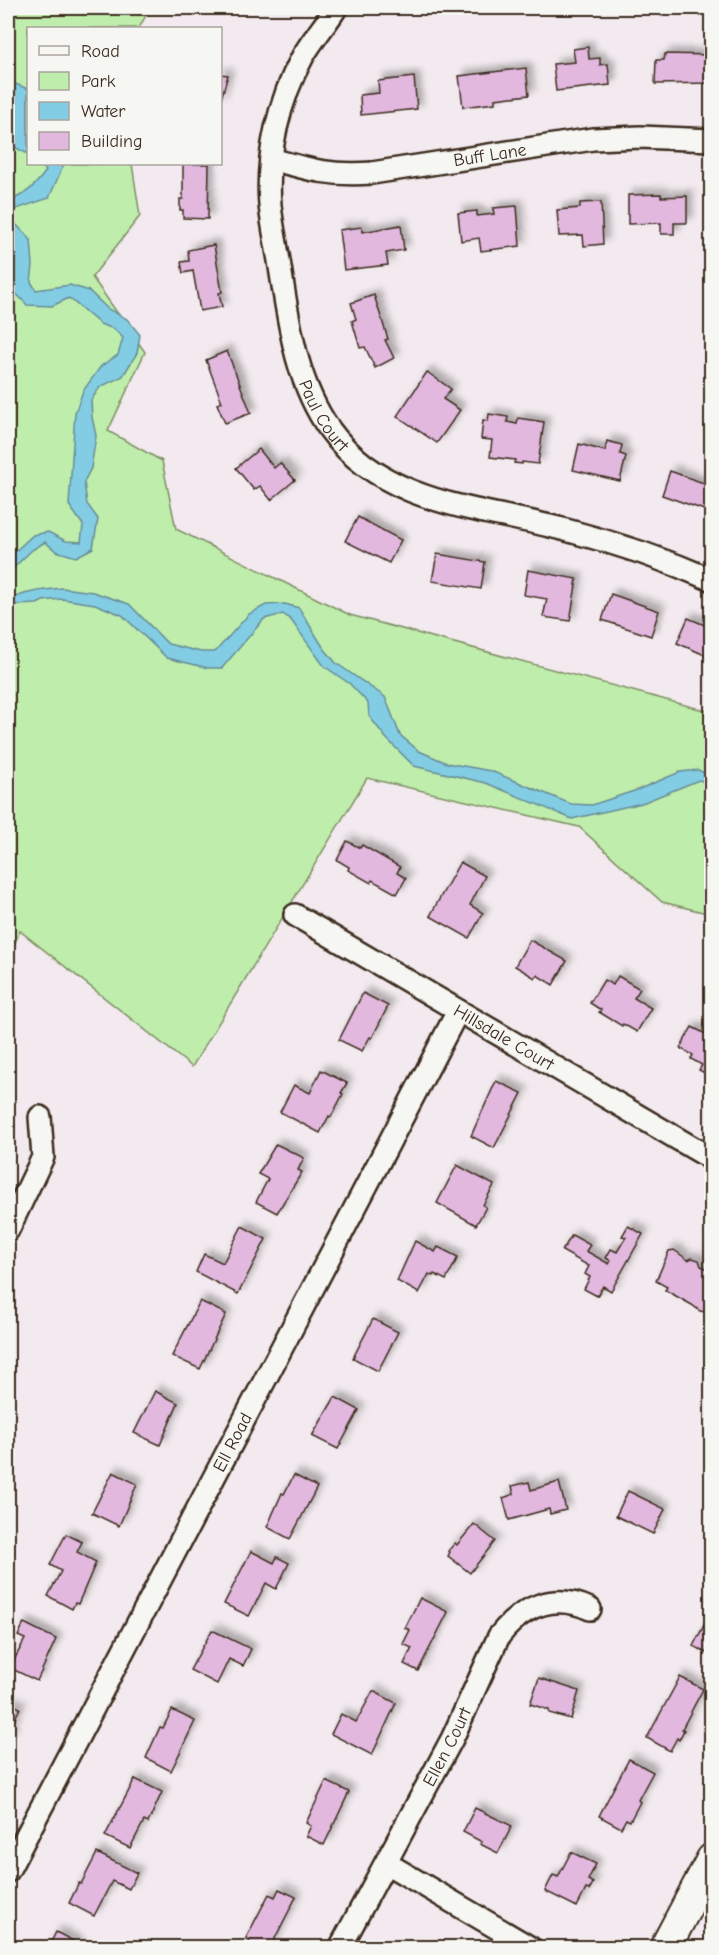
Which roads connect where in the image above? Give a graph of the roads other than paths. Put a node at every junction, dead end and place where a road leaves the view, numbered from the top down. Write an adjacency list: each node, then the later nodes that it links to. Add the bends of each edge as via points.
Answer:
1 (336, 8): 3 (street, Paul Court, via 303,56 288,90)
2 (711, 140): 3 (street, Buff Lane, via 593,139 345,175)
3 (271, 159): 4 (street, Paul Court, via 270,205 294,350 316,406 331,431 358,458 392,483 424,496 621,545)
4 (711, 580)
5 (295, 915): 6 (street, Hillsdale Court)
6 (458, 1011): 8 (street, Hillsdale Court); 13 (street, Ell Road)
7 (40, 1117): 9 (street, via 43,1157)
8 (711, 1159)
9 (8, 1230)
10 (590, 1609): 12 (street, Ellen Court, via 566,1602 546,1603 510,1622 499,1636 452,1739)
11 (711, 1859): 16 (street)
12 (386, 1863): 14 (street, Ellen Court); 15 (street)
13 (8, 1871)
14 (340, 1947)
15 (531, 1947)
16 (665, 1947)

